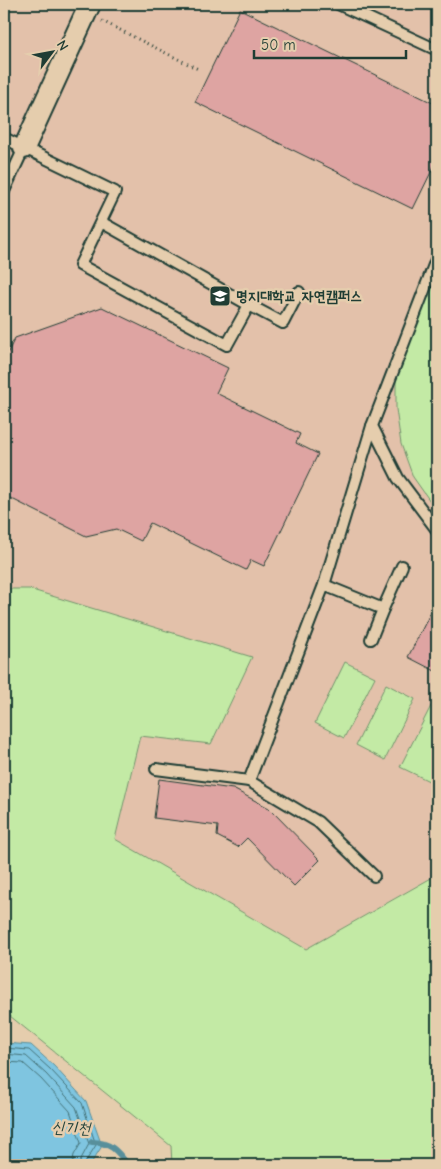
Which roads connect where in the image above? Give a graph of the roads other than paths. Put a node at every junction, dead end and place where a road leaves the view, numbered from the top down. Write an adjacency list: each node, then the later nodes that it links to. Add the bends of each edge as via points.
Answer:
1 (338, 4): 3 (lane)
2 (88, 8): 5 (street)
3 (437, 50)
4 (4, 138): 5 (lane)
5 (24, 148): 6 (lane); 7 (lane, via 115,192)
6 (4, 190)
7 (101, 222): 10 (lane); 10 (lane, via 80,265 227,345)
8 (437, 257): 11 (lane)
9 (299, 292): 10 (lane, via 283,323)
10 (249, 305)
11 (372, 426): 12 (lane, via 398,478); 14 (lane)
12 (437, 530)
13 (402, 566): 15 (lane)
14 (324, 585): 15 (lane); 18 (lane)
15 (383, 610): 16 (lane)
16 (370, 639)
17 (156, 769): 18 (lane)
18 (250, 781): 19 (lane, via 318,822)
19 (374, 876)

